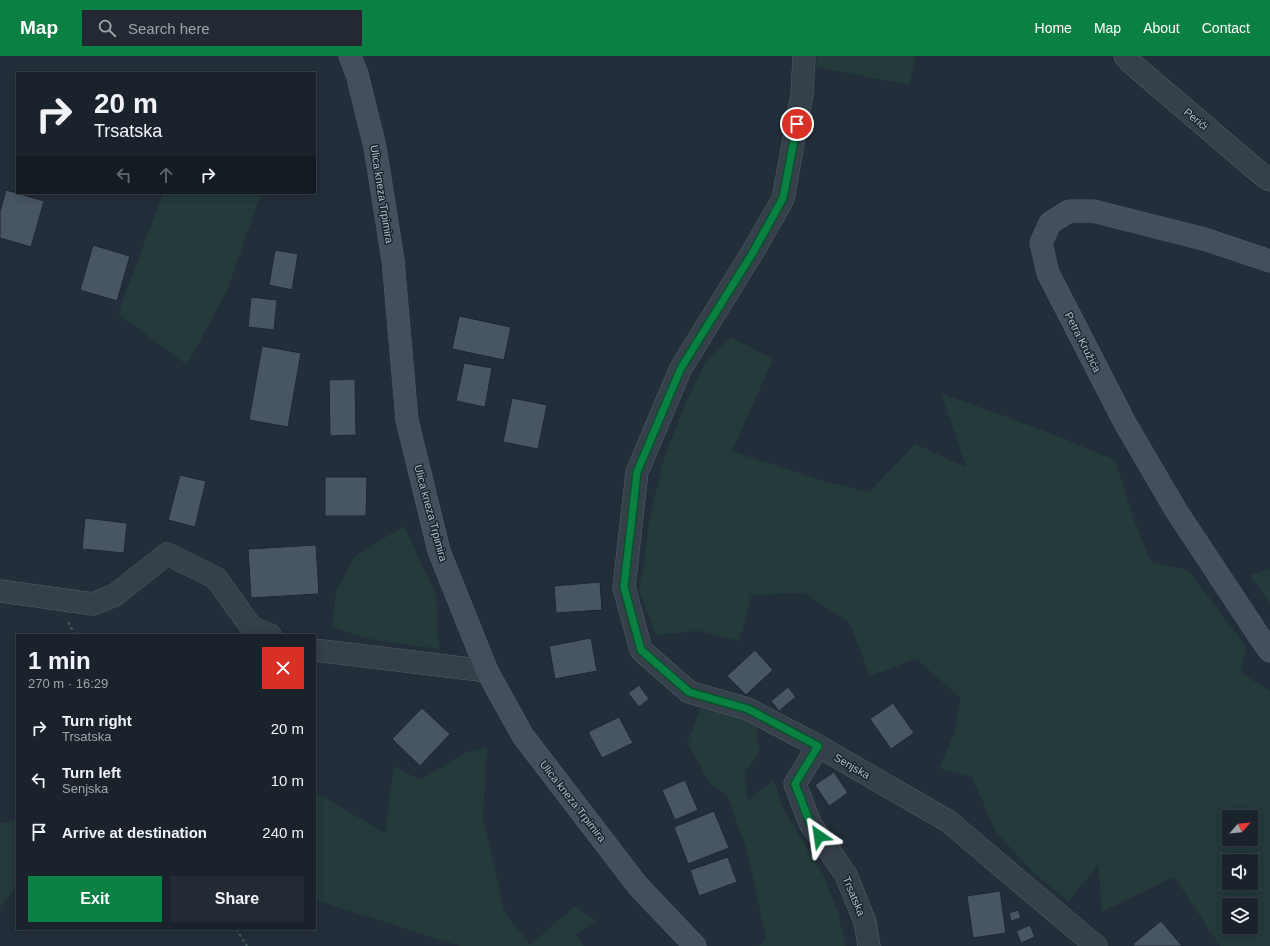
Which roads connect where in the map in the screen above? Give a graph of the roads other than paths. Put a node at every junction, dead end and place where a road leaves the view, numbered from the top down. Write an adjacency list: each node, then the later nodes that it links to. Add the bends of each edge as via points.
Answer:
1 (350, 56): 10 (main road, Ulica kneza Trpimira, via 357,74 374,147 393,260 407,420 440,551)
2 (804, 56): 11 (street, Senjska, via 802,94 783,198 752,254 681,368 637,472 624,587 641,650 689,692 748,709)
3 (1126, 58): 4 (street, Perići)
4 (1270, 180)
5 (1270, 261): 9 (main road, Petra Kružića, via 1204,239 1093,211 1069,211 1050,223 1041,243 1048,273 1125,423 1177,512)
6 (0, 591): 7 (street, via 94,604 115,595 167,554 216,578 251,627)
7 (268, 634)
8 (316, 650): 10 (street)
9 (1270, 651)
10 (487, 671): 12 (main road, Ulica kneza Trpimira, via 523,736 638,886)
11 (818, 746): 13 (street, Trsatska, via 795,784 810,823 846,875 865,922); 14 (street, Senjska, via 948,821)
12 (695, 946)
13 (869, 946)
14 (1096, 946)

